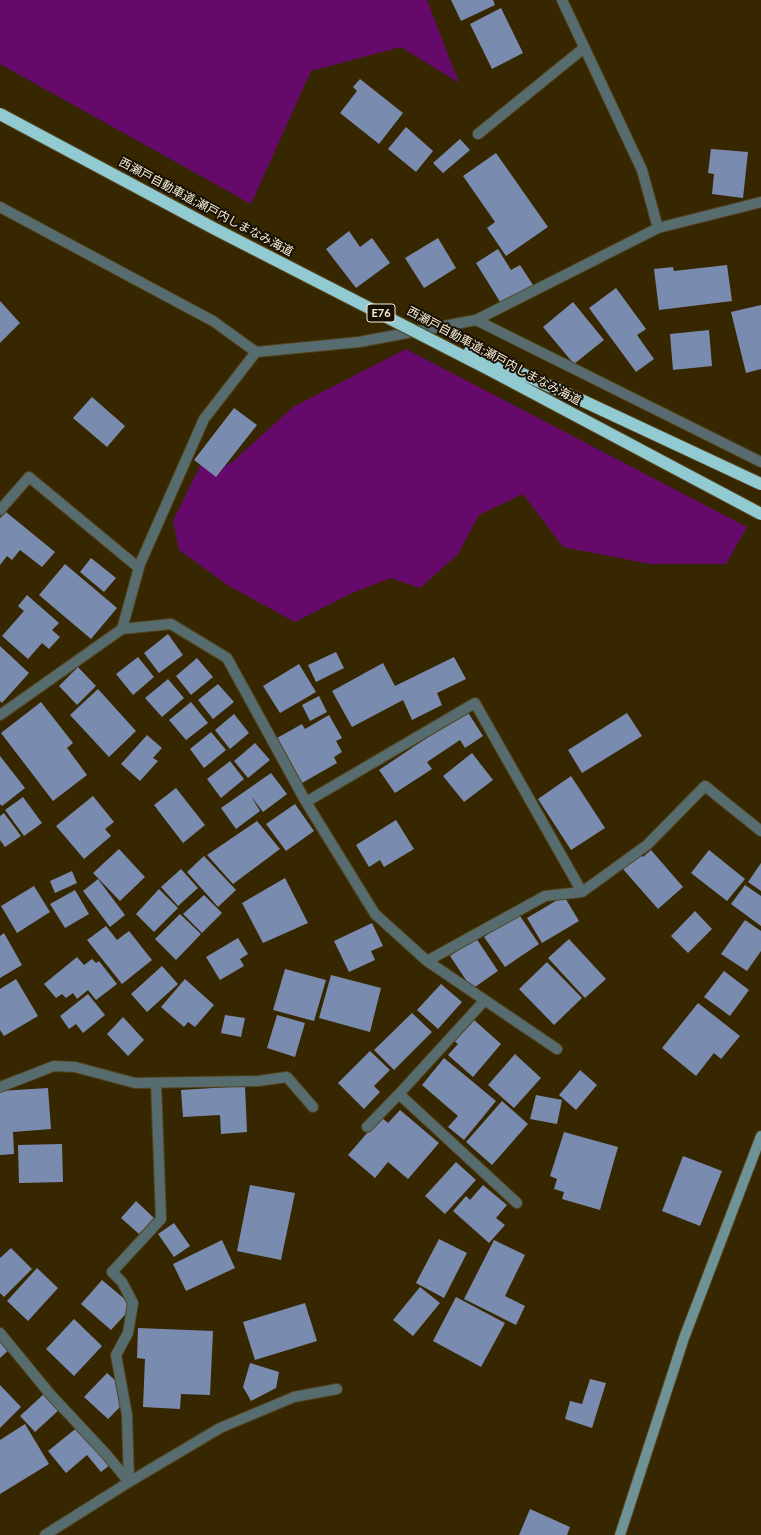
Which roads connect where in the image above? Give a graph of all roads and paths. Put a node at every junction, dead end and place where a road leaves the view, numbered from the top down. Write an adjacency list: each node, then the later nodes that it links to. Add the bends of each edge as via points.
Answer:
1 (562, 0): 2 (street)
2 (584, 48): 4 (street); 7 (street, via 642,170)
3 (0, 114): 8 (highway, 西瀬戸自動車道;瀬戸内しまなみ海道 / E76, bridge, via 215,229)
4 (478, 134)
5 (761, 202): 7 (street)
6 (0, 207): 10 (street, via 213,321)
7 (658, 228): 9 (street)
8 (365, 304): 12 (highway, bridge, via 579,399); 14 (highway, 西瀬戸自動車道;瀬戸内しまなみ海道 / E76, bridge)
9 (476, 320): 10 (street, via 359,342); 11 (street)
10 (256, 352): 15 (street, via 204,419)
11 (761, 462)
12 (761, 484)
13 (0, 510): 15 (street, via 29,477)
14 (761, 514)
15 (139, 568): 16 (street)
16 (122, 629): 17 (street); 18 (street, via 171,624 227,658)
17 (0, 715)
18 (306, 802): 20 (street, via 475,703); 21 (street, via 375,914)
19 (761, 831): 20 (street, via 705,786 647,845)
20 (582, 892): 21 (street, via 545,896)
21 (427, 961): 22 (street)
22 (484, 1001): 23 (street); 26 (street)
23 (557, 1050)
24 (156, 1083): 25 (street, via 135,1083 75,1067 54,1066); 27 (street, via 258,1081 287,1077); 33 (street, via 161,1219 112,1272 122,1282 133,1303 128,1333 116,1355 127,1415)
25 (0, 1087)
26 (399, 1094): 28 (street); 30 (street)
27 (313, 1106)
28 (367, 1127)
29 (761, 1137): 35 (street, via 684,1338)
30 (518, 1203)
31 (0, 1333): 33 (street, via 50,1394)
32 (337, 1389): 33 (street, via 294,1397 220,1428)
33 (129, 1482): 34 (street)
34 (45, 1535)
35 (620, 1535)

